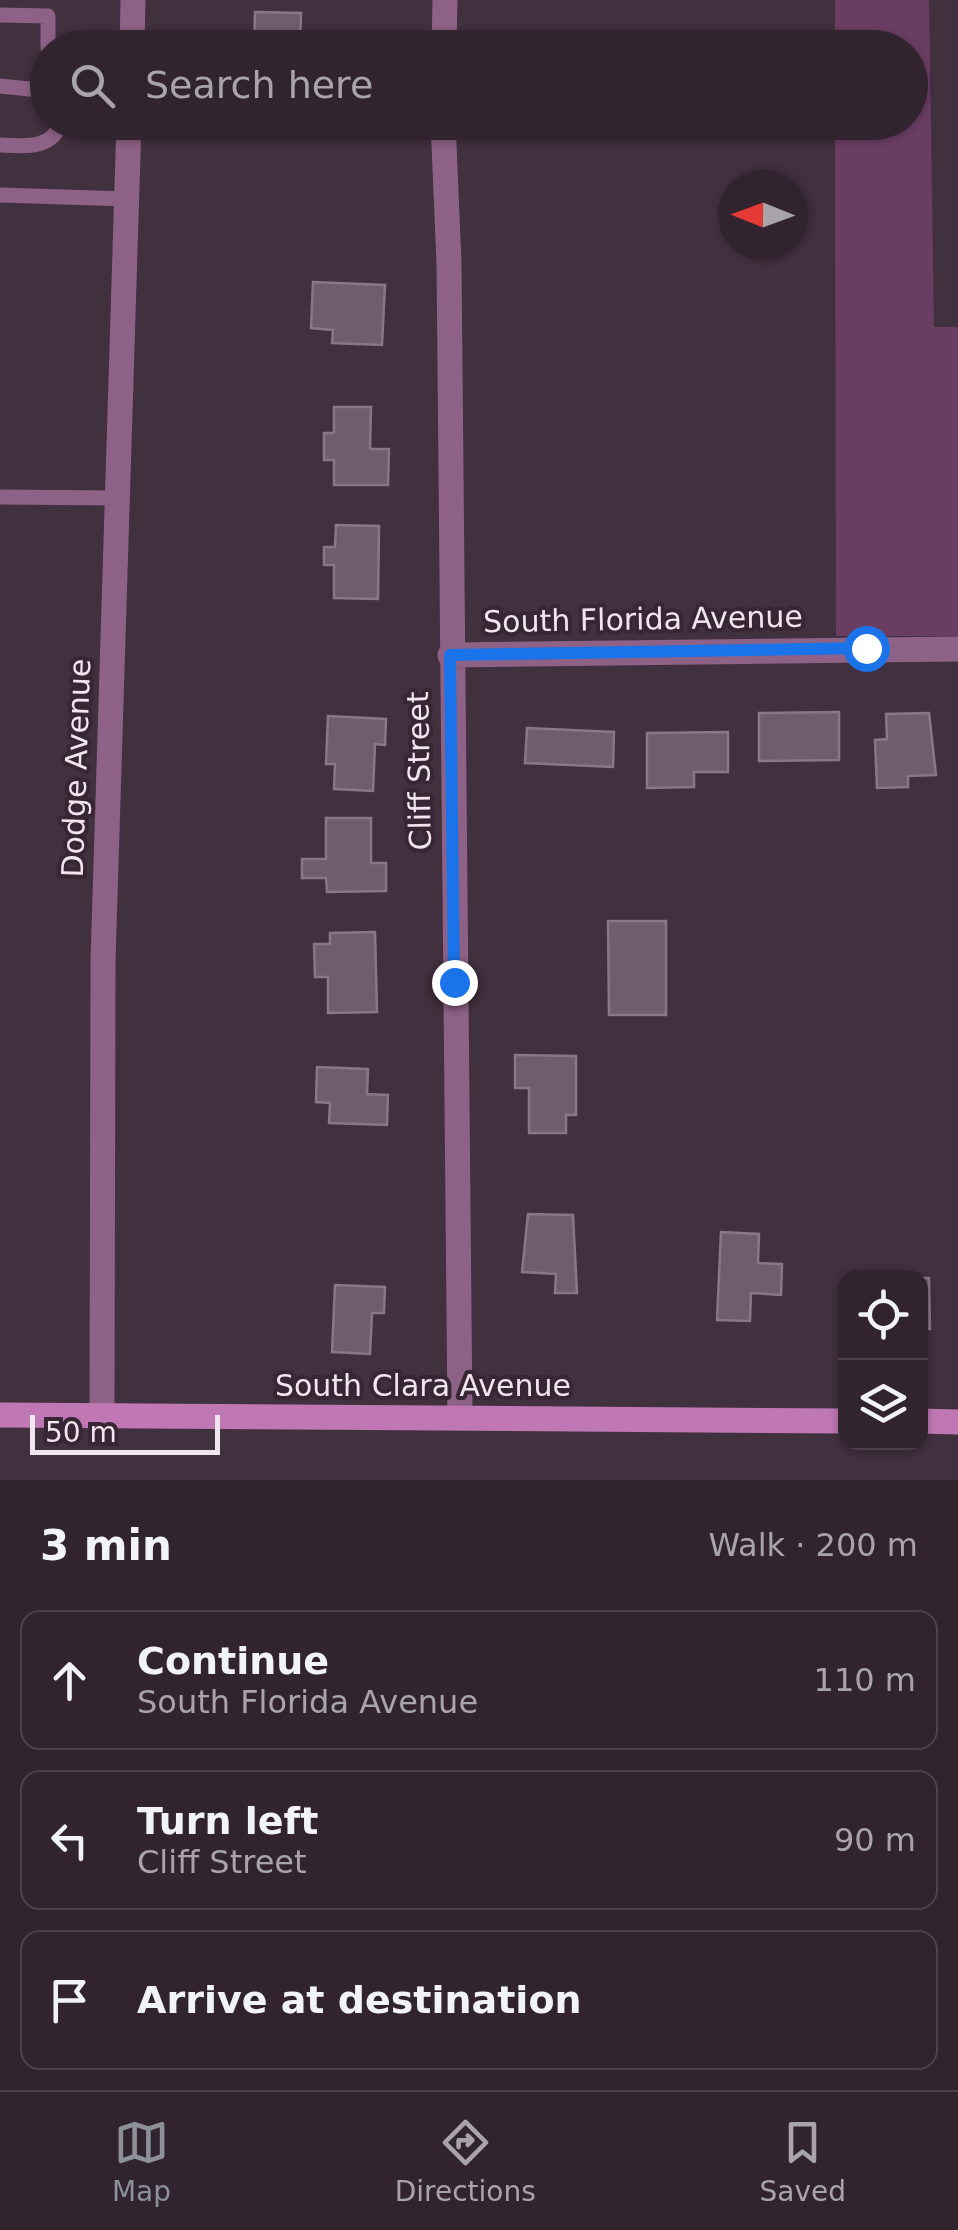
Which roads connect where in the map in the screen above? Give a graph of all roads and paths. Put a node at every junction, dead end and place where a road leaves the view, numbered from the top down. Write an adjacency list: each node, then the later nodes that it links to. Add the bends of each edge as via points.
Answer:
1 (133, 0): 5 (street)
2 (446, 0): 6 (street)
3 (0, 16): 4 (lane, via 48,16)
4 (48, 30)
5 (132, 30)
6 (445, 30)
7 (0, 86): 8 (lane)
8 (30, 89)
9 (51, 140): 12 (lane)
10 (129, 140): 14 (street, Dodge Avenue)
11 (444, 140): 18 (street, Cliff Street)
12 (0, 145)
13 (0, 196): 14 (lane)
14 (127, 199): 16 (street, Dodge Avenue)
15 (0, 497): 16 (lane)
16 (118, 498): 20 (street, Dodge Avenue, via 103,960)
17 (958, 649): 18 (street, South Florida Avenue)
18 (450, 655): 21 (street, Cliff Street)
19 (0, 1415): 20 (street, South Clara Avenue)
20 (102, 1415): 21 (street, South Clara Avenue)
21 (460, 1418): 22 (street, South Clara Avenue)
22 (838, 1421)
23 (928, 1421): 24 (street)
24 (958, 1422)

